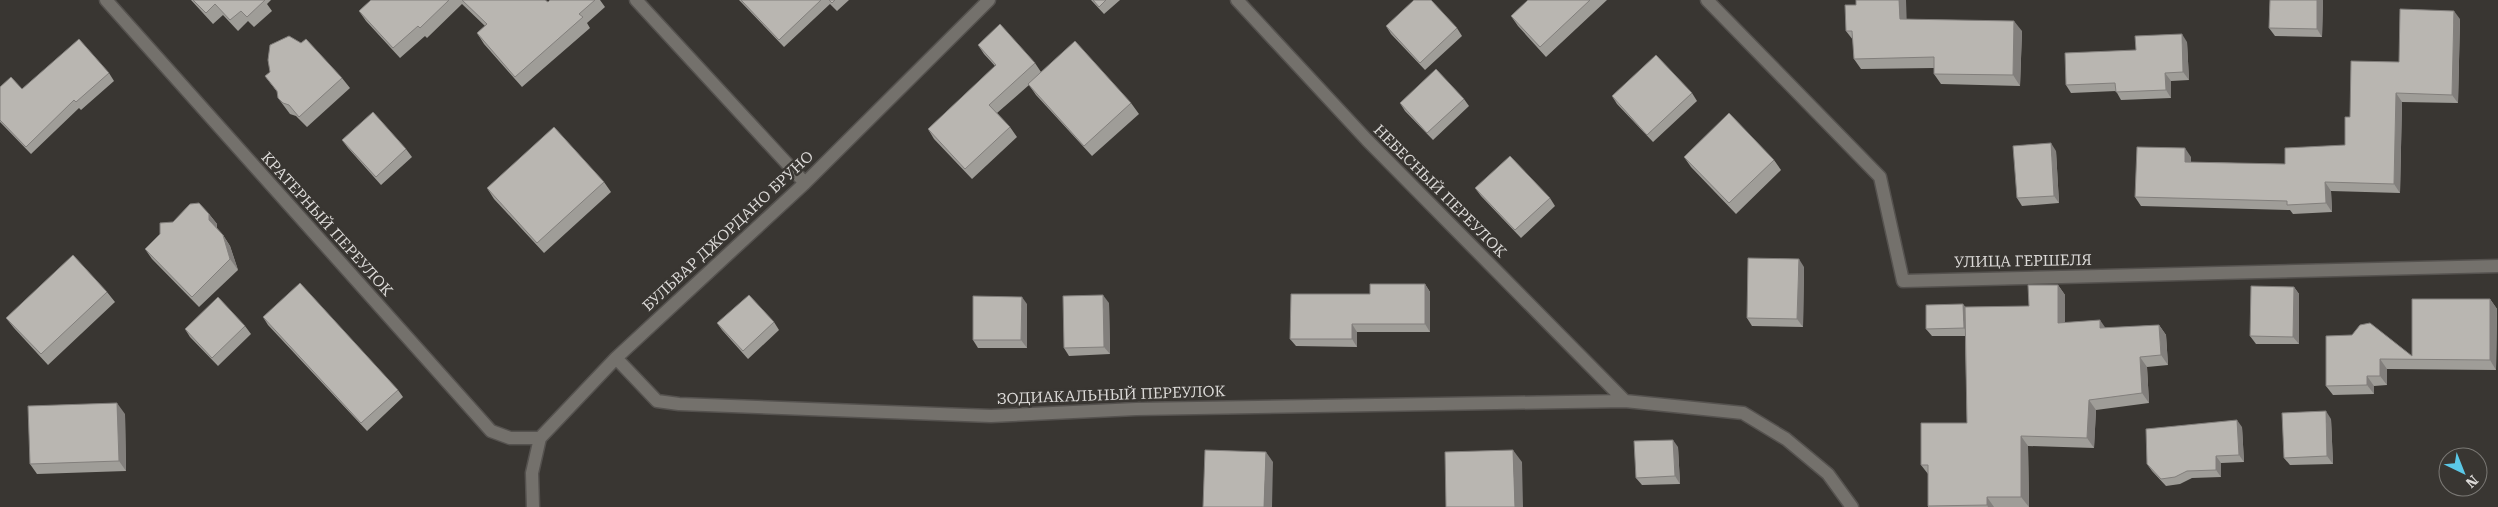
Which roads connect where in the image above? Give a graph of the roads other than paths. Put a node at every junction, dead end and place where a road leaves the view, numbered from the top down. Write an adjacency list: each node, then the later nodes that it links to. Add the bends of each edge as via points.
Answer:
1 (106, 0): 10 (street, КРАТЕРНЫЙ ПЕРЕУЛОК, via 490,431 510,438)
2 (636, 0): 6 (street)
3 (989, 0): 6 (street, БУЛЬВАР ДЖОРДАНО БРУНО)
4 (1237, 0): 9 (street, НЕБЕСНЫЙ ПЕРЕУЛОК, via 1367,140)
5 (1707, 0): 7 (street, УЛИЦА ГЕРШЕЛЯ, via 1880,177 1903,281)
6 (805, 182): 8 (street, БУЛЬВАР ДЖОРДАНО БРУНО)
7 (2498, 266)
8 (616, 358): 9 (street, ЗОДИАКАЛЬНЫЙ ПЕРЕУЛОК, via 657,401 679,404 991,416 1136,409); 10 (street, БУЛЬВАР ДЖОРДАНО БРУНО)
9 (1625, 400): 12 (street, ЗОДИАКАЛЬНЫЙ ПЕРЕУЛОК, via 1743,414 1786,438 1828,474)
10 (540, 438): 11 (street, via 532,473)
11 (533, 507)
12 (1852, 507)

